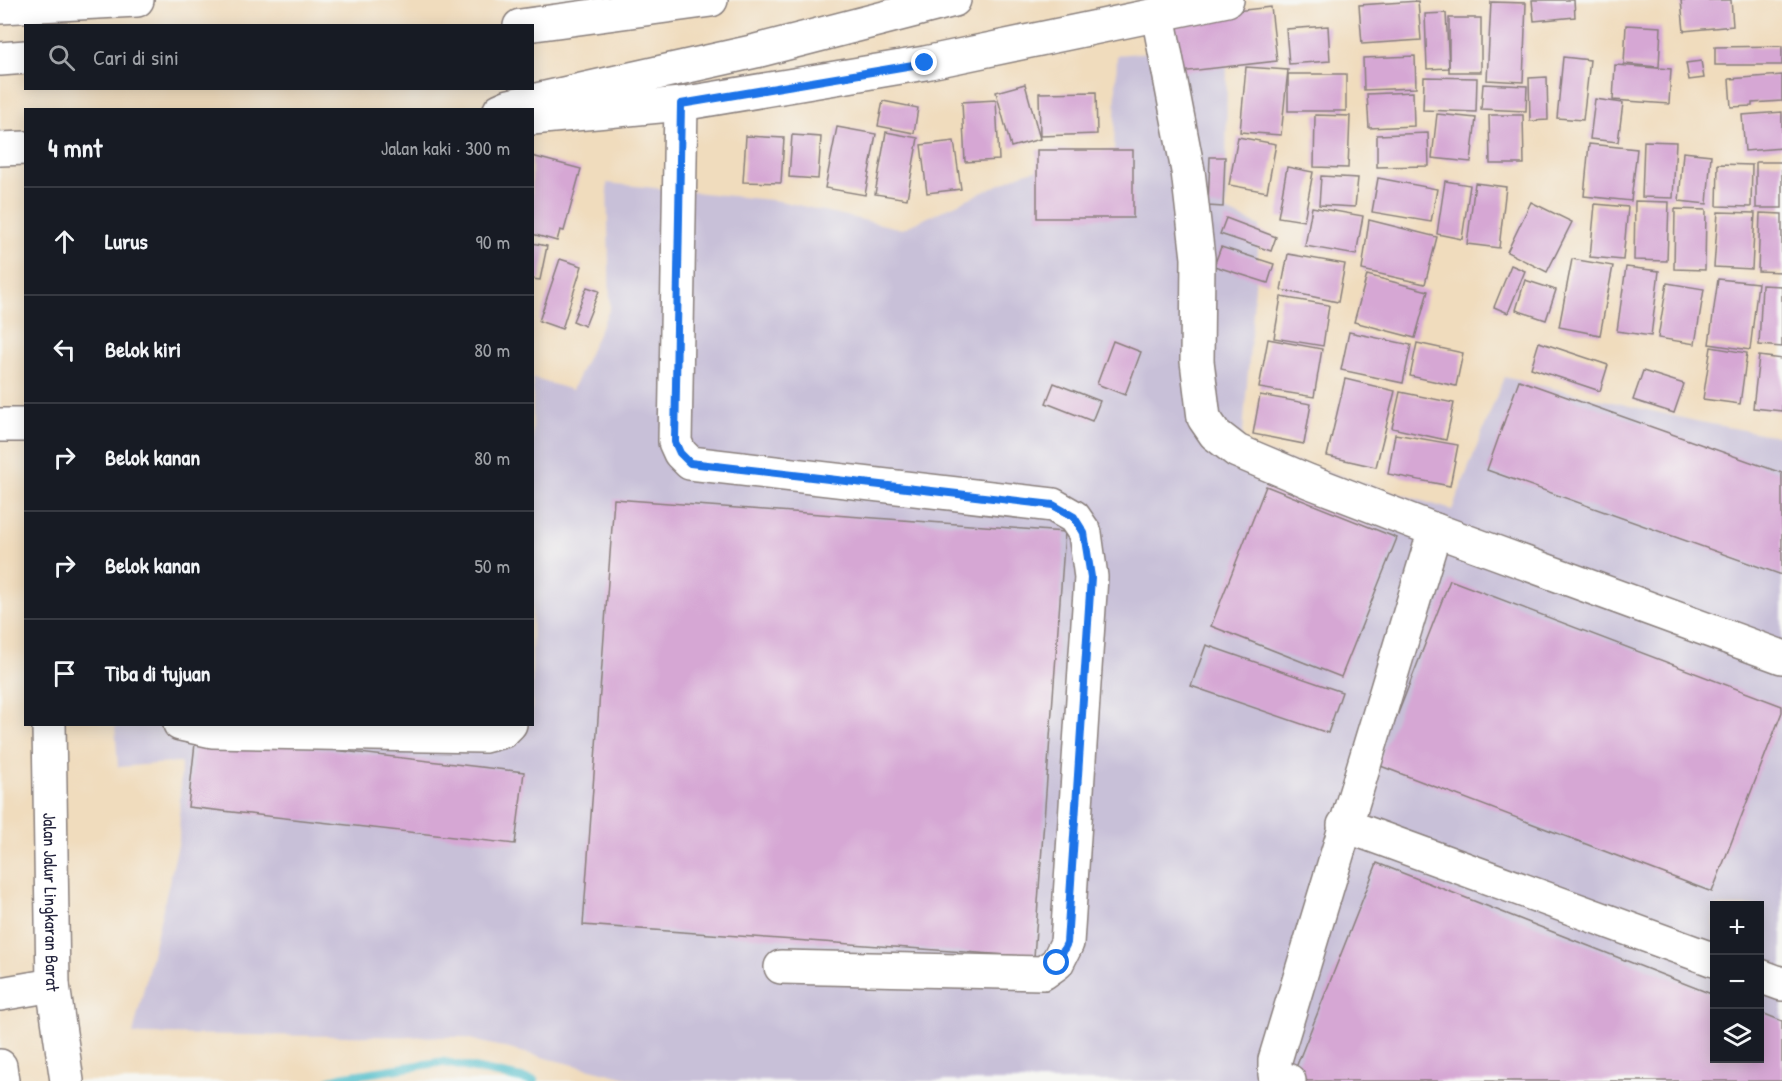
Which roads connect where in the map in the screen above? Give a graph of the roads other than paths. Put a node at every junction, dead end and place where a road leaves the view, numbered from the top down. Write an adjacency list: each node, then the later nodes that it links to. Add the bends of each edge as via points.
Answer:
1 (137, 0): 5 (main road)
2 (711, 0): 7 (main road)
3 (954, 0): 11 (main road, via 756,51)
4 (1227, 0): 6 (main road)
5 (0, 7)
6 (1158, 15): 10 (main road, via 925,63); 17 (main road, via 1188,171 1198,258 1197,361 1204,418 1215,434 1237,451)
7 (534, 24)
8 (24, 57): 9 (main road)
9 (0, 59)
10 (681, 104): 12 (main road); 24 (main road, via 675,442 680,453 690,463 1053,505 1074,517 1084,533 1091,577 1067,943 1057,963 1043,973)
11 (504, 108)
12 (534, 118)
13 (24, 148): 14 (main road)
14 (0, 149)
15 (0, 424): 16 (main road)
16 (24, 425)
17 (1435, 530): 18 (main road); 22 (main road)
18 (1782, 657)
19 (49, 726): 27 (main road, Jalan Jalur Lingkaran Barat)
20 (182, 726): 21 (main road, via 212,731 484,736)
21 (508, 726)
22 (1344, 825): 23 (main road); 32 (main road, via 1275,1060 1275,1075)
23 (1710, 959)
24 (781, 967)
25 (1764, 977): 26 (main road)
26 (1782, 984)
27 (53, 985): 28 (main road); 31 (main road, Jalan Jalur Lingkaran Barat)
28 (0, 994)
29 (0, 1066): 30 (main road)
30 (2, 1081)
31 (67, 1081)
32 (1289, 1081)

